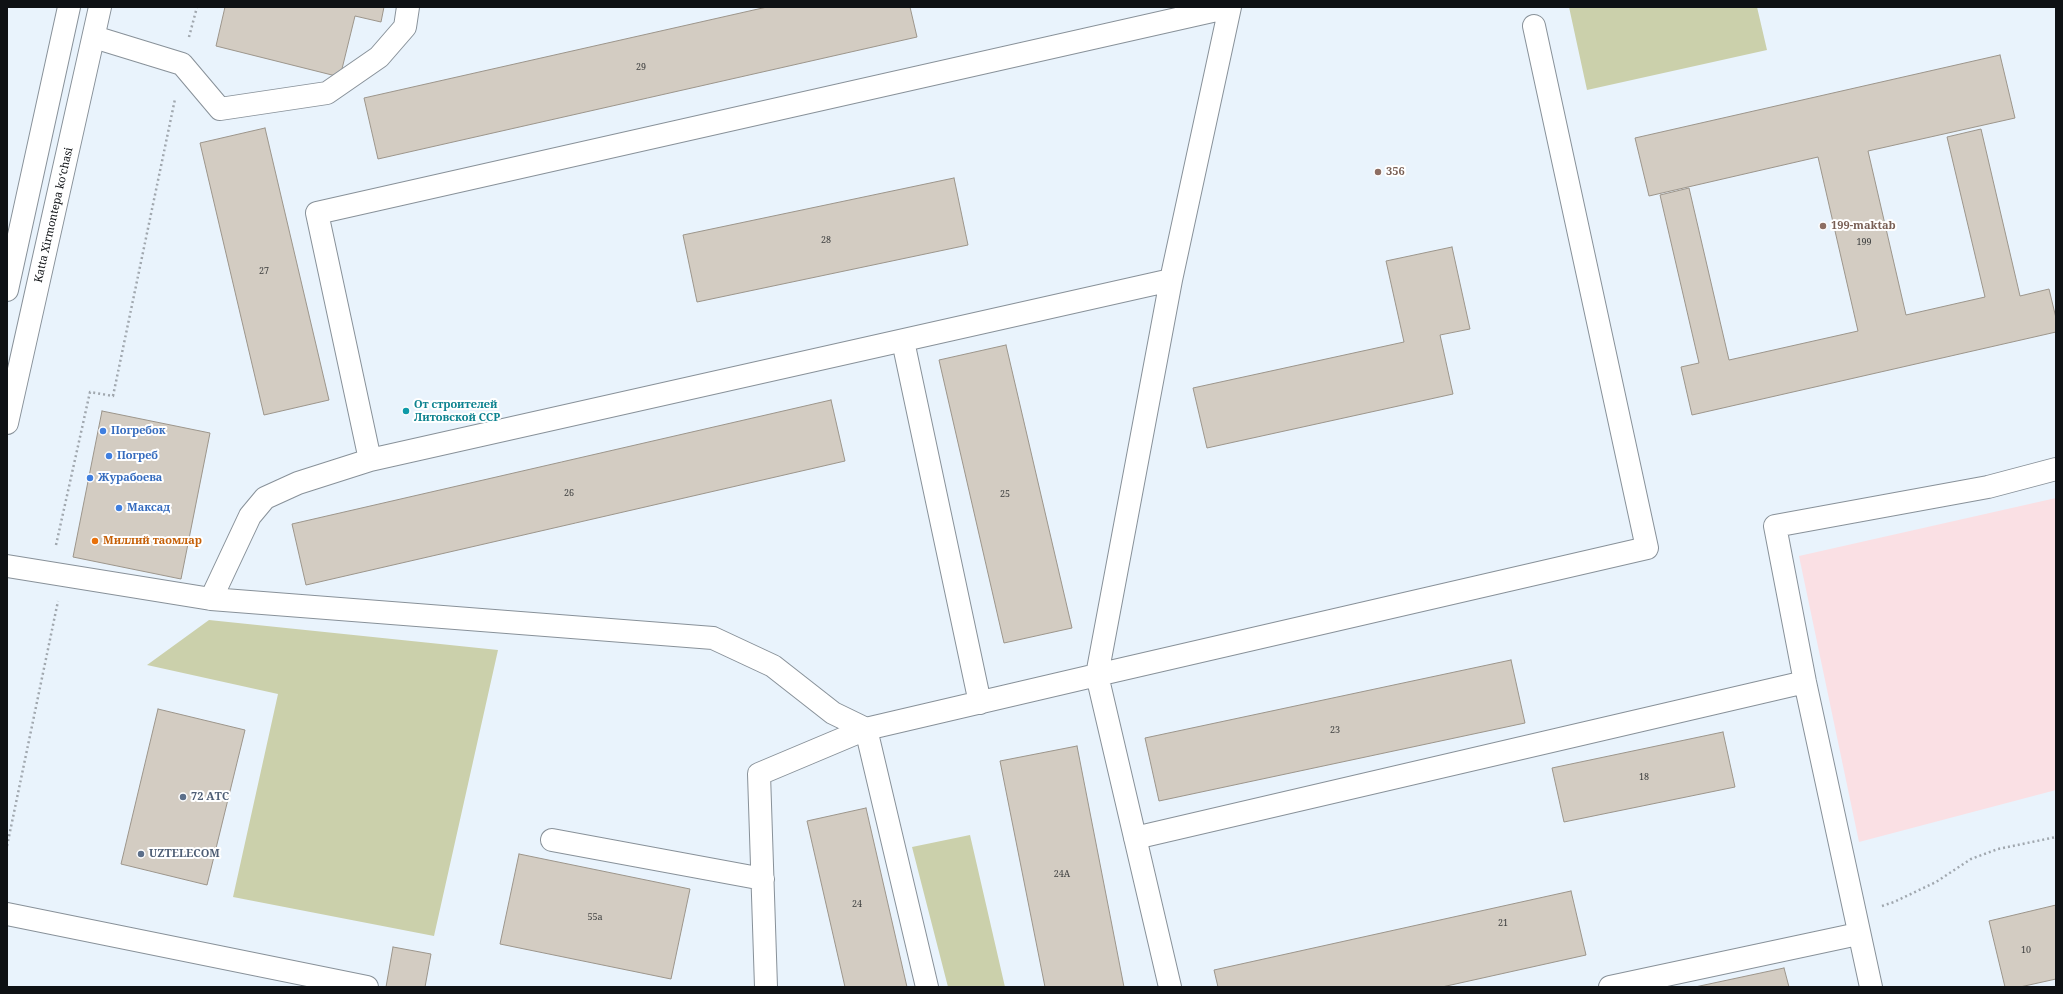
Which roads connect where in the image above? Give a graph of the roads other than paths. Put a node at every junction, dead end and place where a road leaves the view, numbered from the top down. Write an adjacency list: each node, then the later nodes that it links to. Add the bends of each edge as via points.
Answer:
1 (69, 7): 8 (main road)
2 (100, 7): 6 (main road, Katta Xirmontepa koʻchasi)
3 (408, 7): 6 (main road, via 405,27 379,58 327,93 220,109 182,64)
4 (1230, 7): 7 (main road); 11 (main road, via 317,213)
5 (1534, 26): 15 (main road, via 1647,548)
6 (94, 37): 10 (main road, Katta Xirmontepa koʻchasi)
7 (1171, 280): 9 (main road); 15 (main road)
8 (7, 290)
9 (903, 342): 11 (main road); 17 (main road)
10 (7, 423)
11 (370, 460): 14 (main road, via 298,482 266,498 250,516)
12 (2056, 469): 16 (main road, via 1988,487 1775,526)
13 (7, 566): 14 (main road)
14 (211, 599): 18 (main road, via 713,638 772,666 833,713)
15 (1097, 675): 17 (main road); 19 (main road)
16 (1805, 682): 19 (main road); 23 (main road)
17 (980, 704): 18 (main road)
18 (866, 729): 21 (main road, via 760,774); 26 (main road)
19 (1135, 838): 27 (main road)
20 (552, 840): 21 (main road)
21 (763, 880): 25 (main road)
22 (7, 914): 24 (main road)
23 (1856, 924): 28 (main road); 29 (main road)
24 (368, 987)
25 (766, 987)
26 (927, 987)
27 (1170, 987)
28 (1610, 987)
29 (1871, 987)

